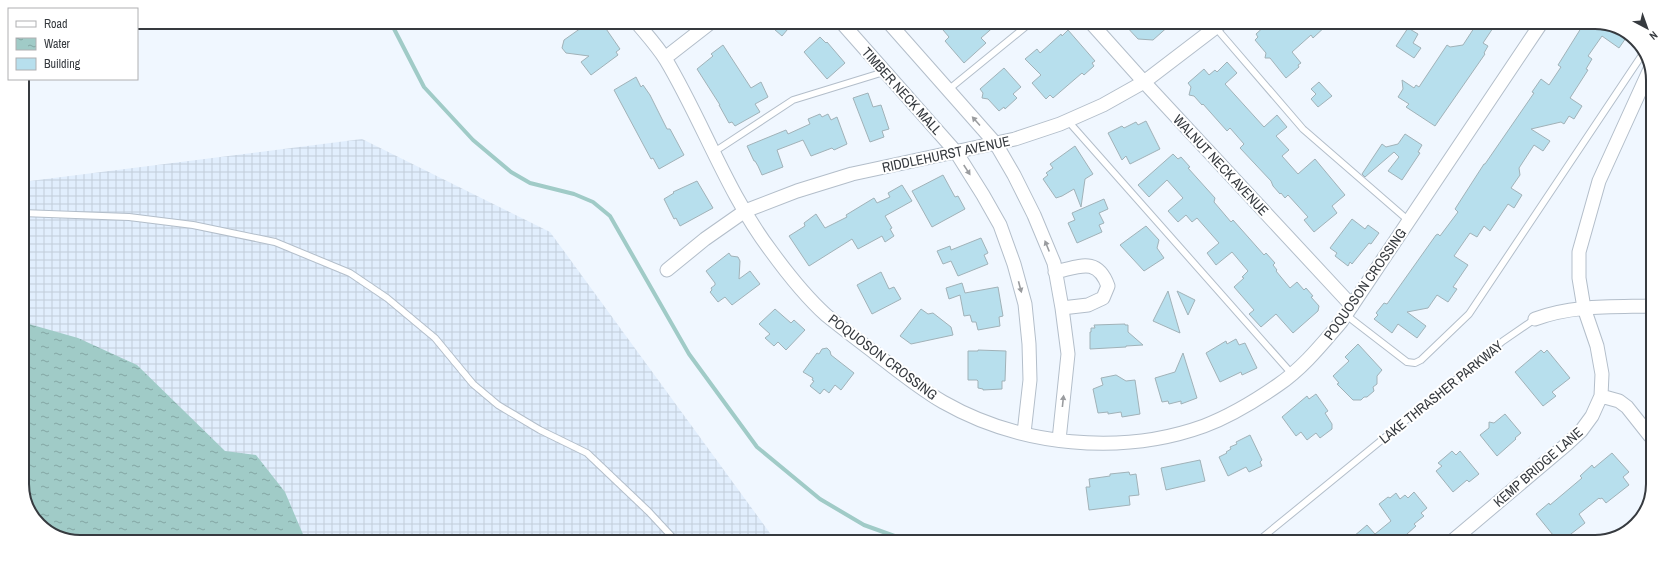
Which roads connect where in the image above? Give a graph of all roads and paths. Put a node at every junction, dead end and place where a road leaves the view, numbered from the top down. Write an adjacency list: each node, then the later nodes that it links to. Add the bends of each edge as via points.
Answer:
1 (642, 29): 11 (street, POQUOSON CROSSING)
2 (702, 29): 11 (street)
3 (846, 29): 12 (street, TIMBER NECK MALL)
4 (894, 29): 15 (street)
5 (1024, 29): 15 (lane)
6 (1096, 29): 14 (street, WALNUT NECK AVENUE)
7 (1214, 29): 14 (street, RIDDLEHURST AVENUE)
8 (1220, 29): 22 (lane, via 1303,129)
9 (1537, 29): 22 (street, POQUOSON CROSSING)
10 (1640, 57): 28 (lane, via 1469,314 1421,360 1415,363 1407,362)
11 (665, 58): 18 (street, POQUOSON CROSSING)
12 (884, 72): 18 (lane, via 793,100); 19 (street, TIMBER NECK MALL)
13 (1646, 78): 27 (street, KEMP BRIDGE LANE, via 1599,181 1578,252)
14 (1144, 82): 16 (street, RIDDLEHURST AVENUE); 28 (street, WALNUT NECK AVENUE)
15 (948, 90): 17 (street, one-way to 15)
16 (1068, 121): 17 (street, RIDDLEHURST AVENUE); 30 (lane)
17 (996, 144): 19 (street, RIDDLEHURST AVENUE); 24 (street, one-way to 17, via 1034,215)
18 (714, 152): 20 (street, POQUOSON CROSSING)
19 (956, 152): 20 (street, RIDDLEHURST AVENUE, via 852,174); 33 (street, TIMBER NECK MALL, one-way to 33, via 1000,225 1025,304 1030,380)
20 (744, 211): 23 (street, RIDDLEHURST AVENUE); 33 (street, POQUOSON CROSSING, via 768,248 795,282 825,313 913,383 944,403 976,418)
21 (29, 213): 35 (lane, via 129,217 193,225 275,242 350,273 387,298 435,338 472,384 498,405 540,430 587,453)
22 (1409, 221): 28 (street, POQUOSON CROSSING)
23 (667, 270)
24 (1056, 272): 26 (street); 26 (street, via 1088,265 1097,268 1108,286 1103,298 1088,305)
25 (1646, 306): 27 (street, LAKE THRASHER PARKWAY)
26 (1062, 308): 34 (street, one-way to 26, via 1068,354)
27 (1584, 308): 29 (street, LAKE THRASHER PARKWAY); 31 (street, KEMP BRIDGE LANE, via 1597,346 1602,374)
28 (1349, 310): 30 (street, POQUOSON CROSSING, via 1313,355)
29 (1535, 319): 36 (lane, LAKE THRASHER PARKWAY, via 1503,341)
30 (1292, 374): 34 (street, POQUOSON CROSSING, via 1244,408 1204,426 1166,436 1126,442)
31 (1600, 396): 32 (street, via 1619,401 1627,407); 37 (street, KEMP BRIDGE LANE, via 1592,416 1581,431)
32 (1646, 431)
33 (1024, 433): 34 (street, POQUOSON CROSSING)
34 (1059, 440)
35 (670, 535)
36 (1265, 535)
37 (1459, 535)

